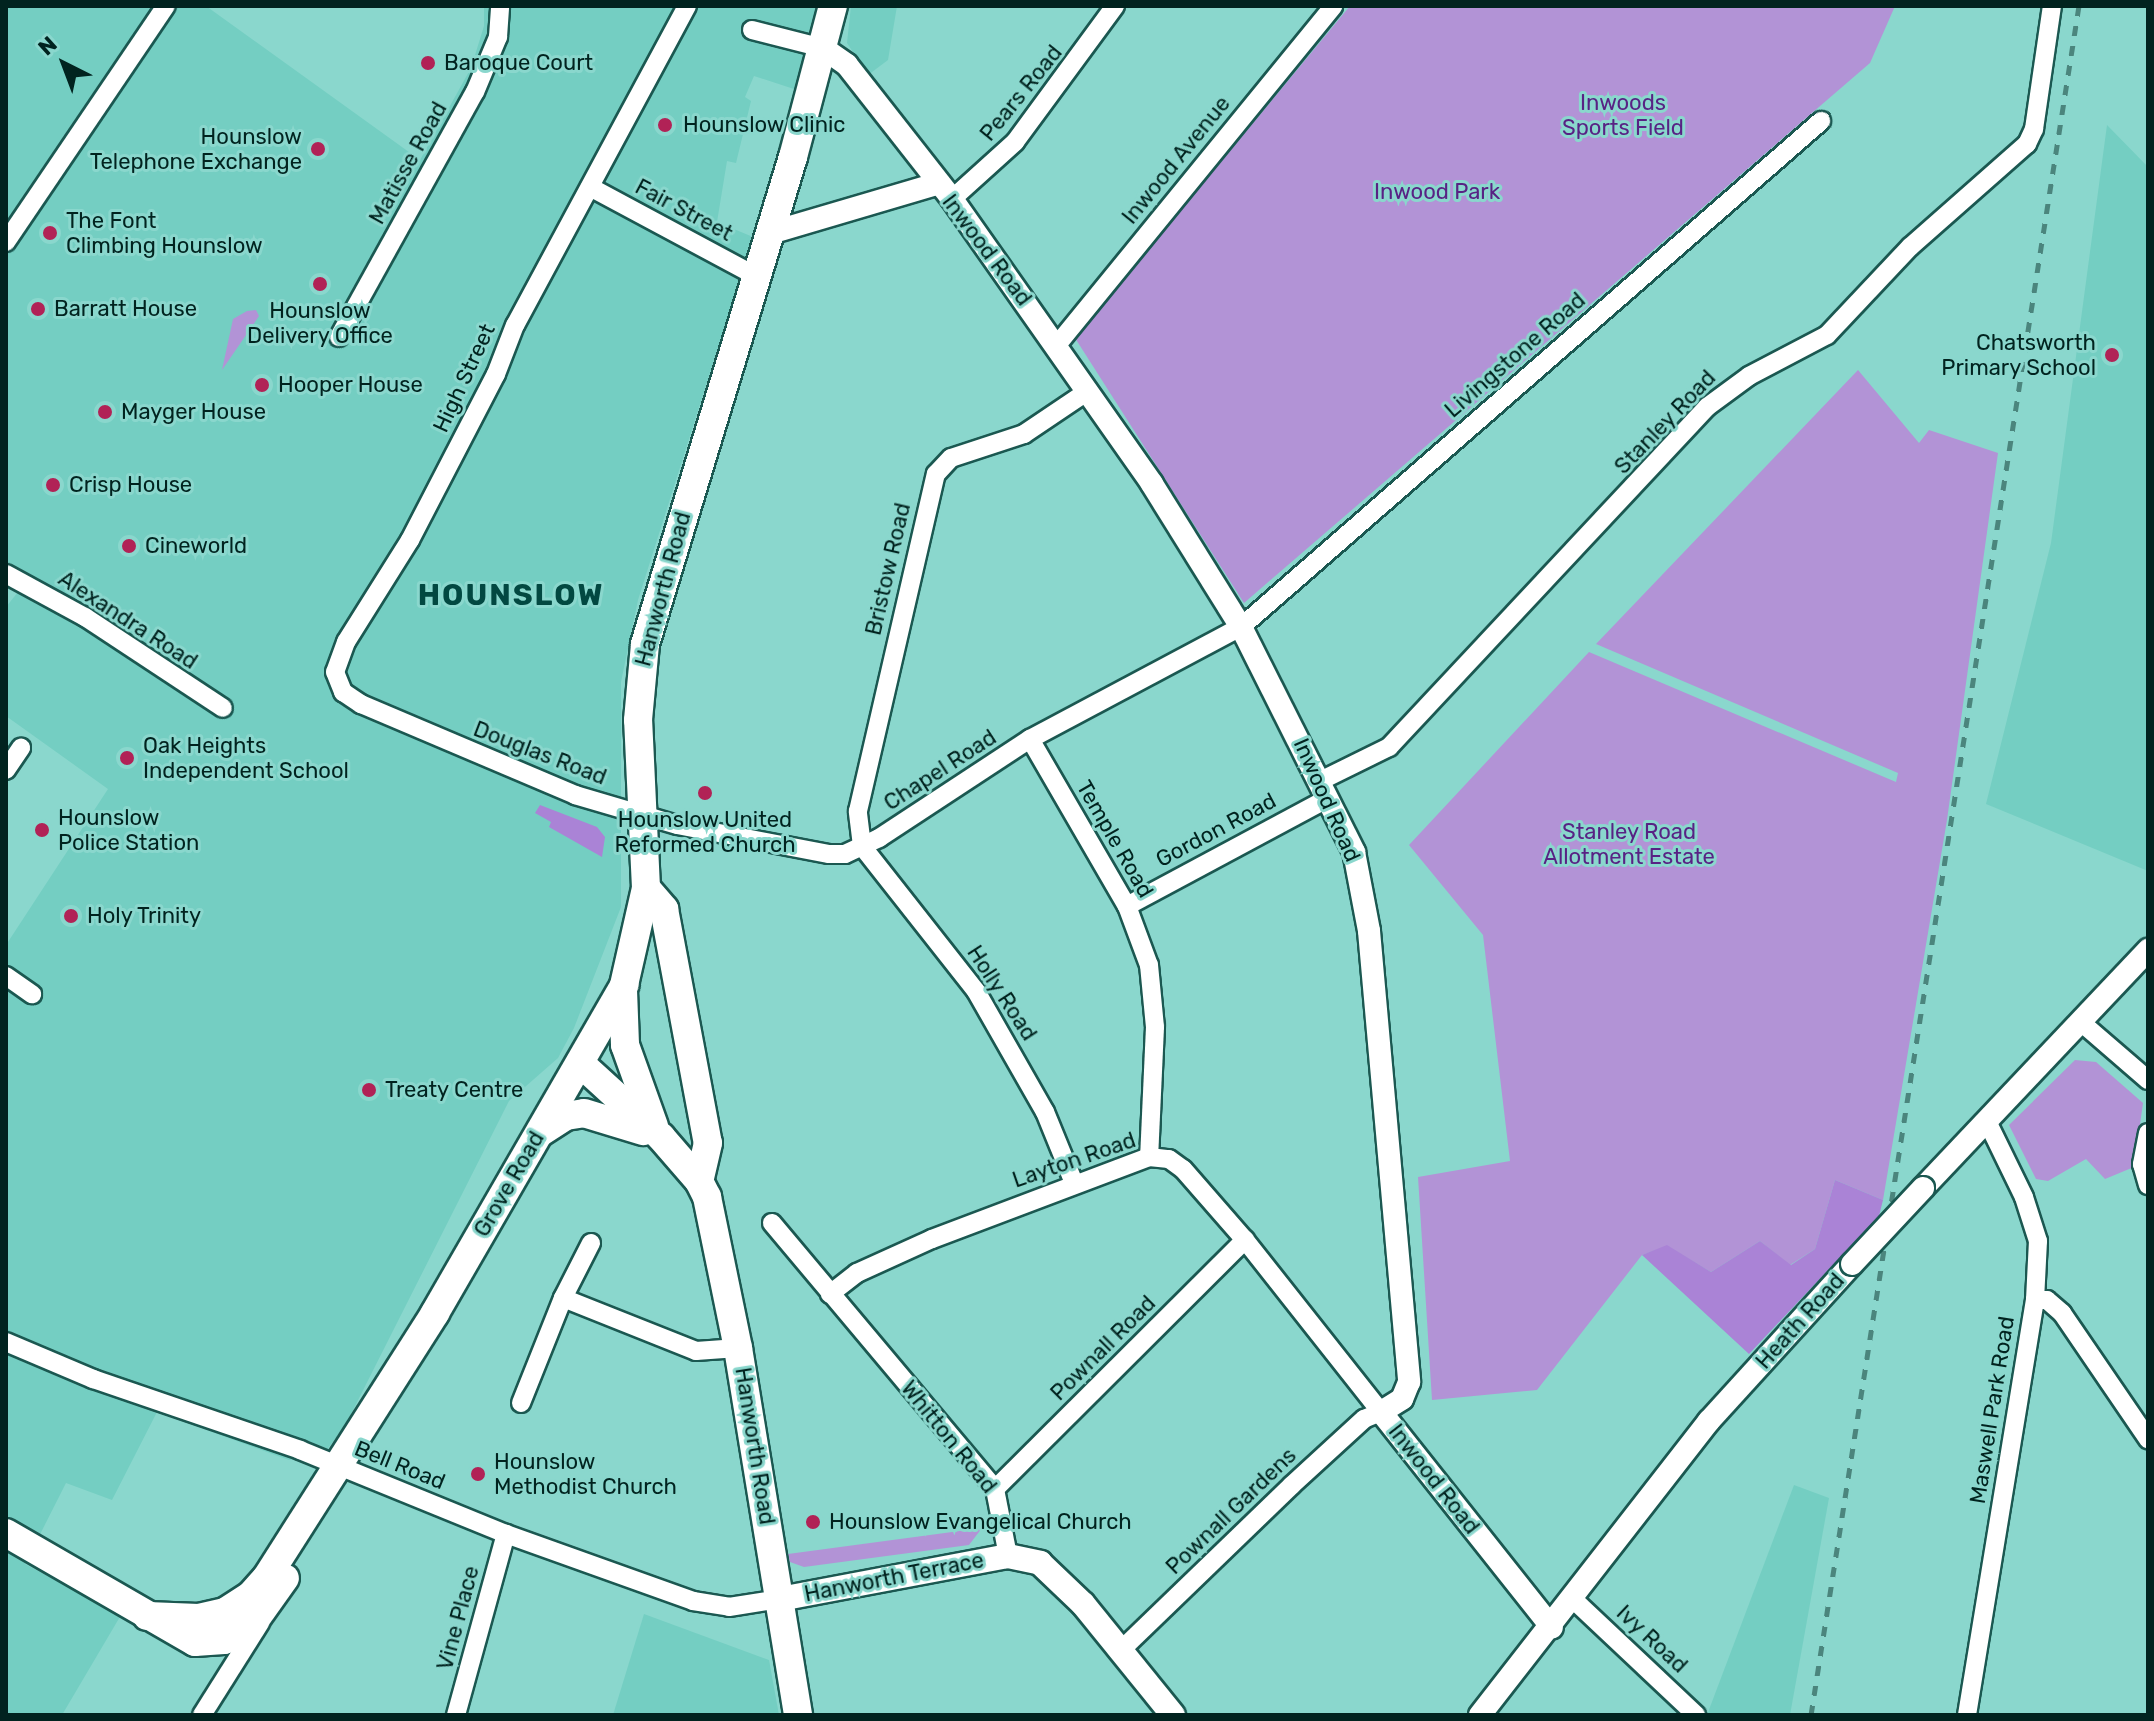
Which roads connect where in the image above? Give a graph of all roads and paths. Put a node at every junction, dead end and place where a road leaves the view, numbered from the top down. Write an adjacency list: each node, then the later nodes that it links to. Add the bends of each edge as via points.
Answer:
1 (177, 6): 8 (street)
2 (500, 6): 17 (street, Matisse Road, via 498,37 475,92)
3 (687, 6): 12 (street, High Street)
4 (833, 6): 10 (main road, Hanworth Road)
5 (1115, 6): 13 (street, Pears Road, via 1015,142)
6 (1333, 6): 18 (street, Inwood Avenue)
7 (2052, 6): 27 (street, Stanley Road, via 2034,129 2027,144 1910,247 1827,335 1749,376 1707,407 1389,747)
8 (162, 12): 15 (street)
9 (752, 30): 10 (street)
10 (823, 48): 13 (street, Inwood Road, via 847,65); 14 (main road, Hanworth Road)
11 (1821, 121): 21 (street, Livingstone Road)
12 (590, 187): 16 (street, Fair Street); 23 (street, High Street, via 515,325 496,374 410,540 336,664 346,696)
13 (944, 192): 14 (street); 18 (street, Inwood Road)
14 (770, 233): 16 (main road, Hanworth Road)
15 (6, 242)
16 (756, 276): 28 (main road, Hanworth Road, via 645,644 638,693)
17 (339, 337)
18 (1057, 345): 19 (street, Inwood Road)
19 (1088, 391): 21 (street, Inwood Road); 29 (street, Bristow Road, via 1024,434 951,458 936,474 858,811)
20 (6, 574): 22 (street, Alexandra Road, via 85,617)
21 (1241, 627): 24 (street, Chapel Road); 27 (street, Inwood Road)
22 (223, 708)
23 (422, 730): 28 (street, Douglas Road, via 530,778)
24 (1030, 739): 29 (street, Chapel Road); 31 (street, Temple Road)
25 (21, 748): 26 (street)
26 (6, 770)
27 (1324, 790): 31 (street, Gordon Road); 57 (street, Inwood Road, via 1362,878 1402,1292 1409,1382 1402,1399)
28 (642, 817): 29 (street, Chapel Road, via 829,854); 30 (main road, Hanworth Road)
29 (862, 846): 46 (street, Holly Road, via 976,991 1045,1112)
30 (646, 888): 34 (main road, Grove Road); 45 (main road, Hanworth Road, via 664,909 708,1143)
31 (1127, 906): 44 (street, Temple Road, via 1149,965 1155,1027)
32 (2148, 950): 36 (street, Heath Road)
33 (6, 976): 35 (street)
34 (624, 985): 37 (main road, Grove Road); 39 (main road, Hanworth Road, via 625,1045)
35 (32, 994)
36 (2082, 1023): 38 (street); 40 (street, Heath Road)
37 (583, 1058): 39 (main road); 42 (main road, Grove Road); 43 (main road, Hanworth Road)
38 (2148, 1080)
39 (646, 1112): 43 (main road, Hanworth Road)
40 (1987, 1121): 53 (street, Maswell Park Road, via 2024,1197 2038,1241); 69 (street, Heath Road, bridge, via 1709,1421)
41 (2148, 1133): 47 (street, via 2142,1156)
42 (535, 1138): 43 (main road, via 566,1116 584,1113 616,1119); 59 (main road, Grove Road)
43 (663, 1140): 45 (main road, Hanworth Road)
44 (1149, 1157): 46 (street, Layton Road); 49 (street, Layton Road, via 1169,1159 1183,1169)
45 (699, 1181): 55 (main road, Hanworth Road, via 712,1214)
46 (1074, 1183): 51 (street, Layton Road, via 857,1273)
47 (2148, 1185)
48 (772, 1223): 51 (street, Whitton Road)
49 (1245, 1240): 57 (street, Layton Road); 60 (street, Pownall Road)
50 (591, 1243): 52 (street)
51 (830, 1294): 60 (street, Whitton Road)
52 (563, 1298): 55 (street, via 696,1351); 56 (street)
53 (2035, 1300): 58 (street, via 2047,1300 2062,1313); 81 (street, Maswell Park Road)
54 (6, 1342): 59 (street, Bell Road, via 93,1379)
55 (738, 1348): 68 (main road, Hanworth Road)
56 (521, 1403)
57 (1381, 1412): 71 (street, Inwood Road); 73 (street, Pownall Gardens, via 1364,1419)
58 (2148, 1439)
59 (340, 1466): 61 (main road, Grove Road); 64 (street, Bell Road)
60 (995, 1489): 66 (street, Whitton Road)
61 (319, 1501): 67 (main road); 70 (main road, via 250,1596 225,1612 199,1618)
62 (6, 1522): 65 (main road)
63 (6, 1533): 65 (main road)
64 (506, 1534): 68 (street, Bell Road, via 693,1601 729,1607); 76 (street, Vine Place)
65 (40, 1550): 70 (main road)
66 (1008, 1556): 68 (main road, Hanworth Terrace); 73 (main road, via 1040,1563 1083,1604)
67 (276, 1595): 72 (main road, via 250,1627); 74 (street)
68 (780, 1599): 77 (main road, Hanworth Road)
69 (1574, 1600): 71 (street, Heath Road); 80 (street, Ivy Road)
70 (147, 1616): 72 (main road, via 195,1642)
71 (1552, 1628): 79 (street, Heath Road)
72 (224, 1640): 74 (street)
73 (1119, 1652): 78 (main road)
74 (225, 1681): 75 (street)
75 (202, 1715)
76 (456, 1715)
77 (798, 1715)
78 (1173, 1715)
79 (1480, 1715)
80 (1696, 1715)
81 (1967, 1715)

